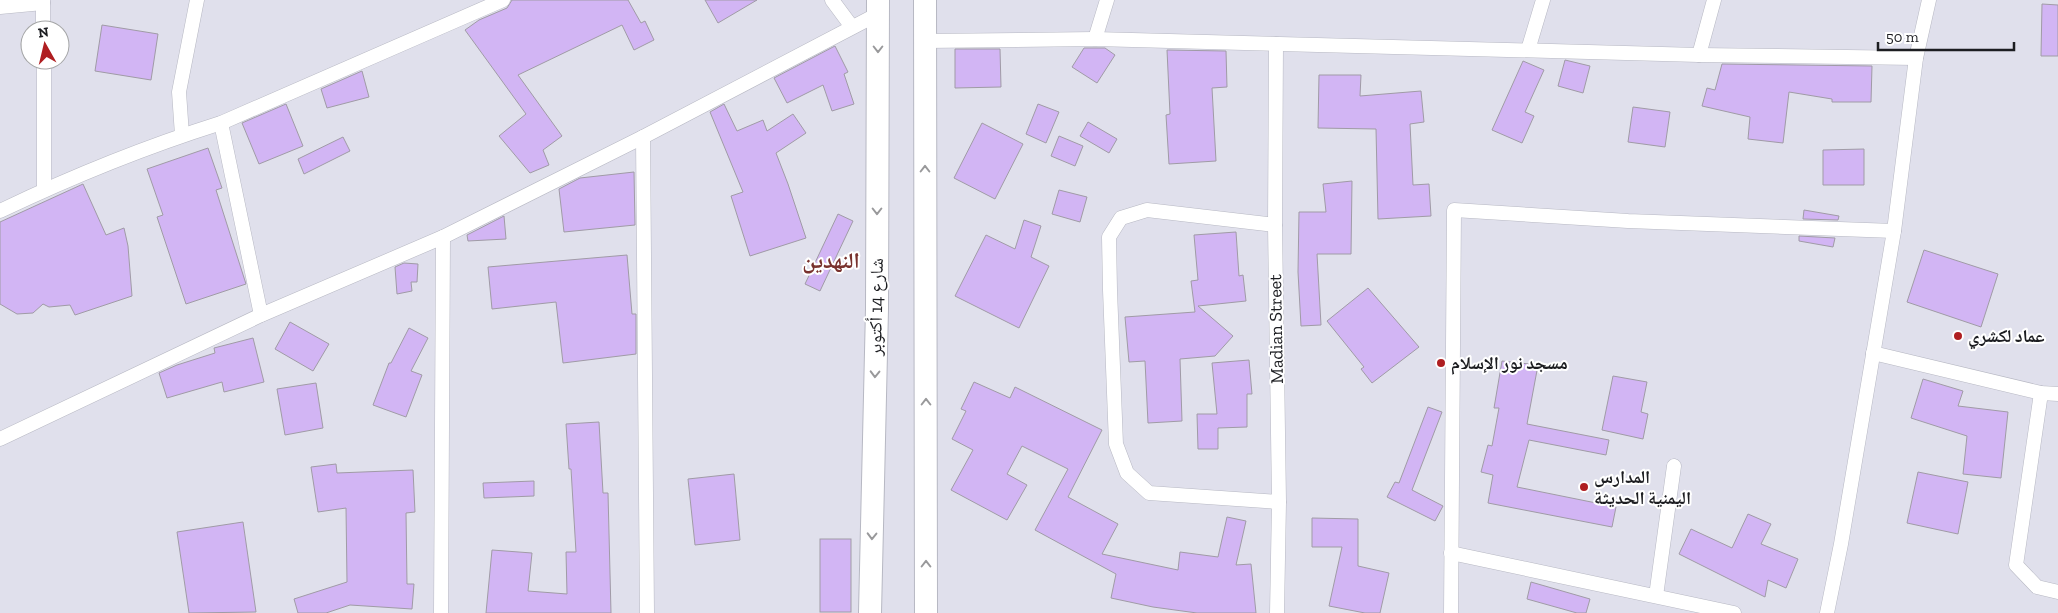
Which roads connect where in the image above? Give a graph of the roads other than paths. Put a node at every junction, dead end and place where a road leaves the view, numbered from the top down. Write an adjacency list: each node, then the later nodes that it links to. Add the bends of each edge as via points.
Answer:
1 (197, 0): 22 (street, via 179,92)
2 (832, 0): 13 (street)
3 (926, 0): 15 (main road)
4 (1107, 0): 14 (street)
5 (1543, 0): 17 (street)
6 (1714, 0): 18 (street)
7 (1929, 0): 19 (street)
8 (43, 1): 10 (street); 12 (street)
9 (498, 1): 21 (street)
10 (0, 7)
11 (878, 7): 13 (street); 41 (main road, شارع 14 أكتوبر, one-way to 41, via 877,308)
12 (43, 20)
13 (852, 27): 23 (street)
14 (1096, 39): 15 (street); 16 (street)
15 (925, 41): 42 (main road, one-way to 15)
16 (1276, 44): 17 (street); 26 (street, Madian Street)
17 (1528, 50): 18 (street)
18 (1699, 55): 19 (street)
19 (1916, 58): 27 (street)
20 (44, 70): 24 (street)
21 (221, 123): 22 (street); 29 (street)
22 (182, 135): 24 (street)
23 (643, 137): 28 (street); 40 (street)
24 (44, 190): 25 (street)
25 (0, 211)
26 (1275, 225): 35 (street, Madian Street); 35 (street, via 1147,210 1122,218 1109,237 1116,444 1127,473 1149,493)
27 (1894, 231): 30 (street); 36 (street, via 1628,221 1454,210)
28 (443, 237): 29 (street); 39 (street)
29 (261, 315): 33 (street)
30 (1873, 352): 31 (street); 46 (street, via 1842,544)
31 (2041, 393): 32 (street); 37 (street, via 2016,565 2037,587)
32 (2058, 394)
33 (0, 439)
34 (1674, 466): 38 (street)
35 (1279, 502): 43 (street, Madian Street)
36 (1451, 553): 38 (street); 44 (street)
37 (2058, 592)
38 (1656, 596): 45 (street)
39 (441, 613)
40 (647, 613)
41 (870, 613)
42 (926, 613)
43 (1277, 613)
44 (1451, 613)
45 (1734, 613)
46 (1827, 613)

